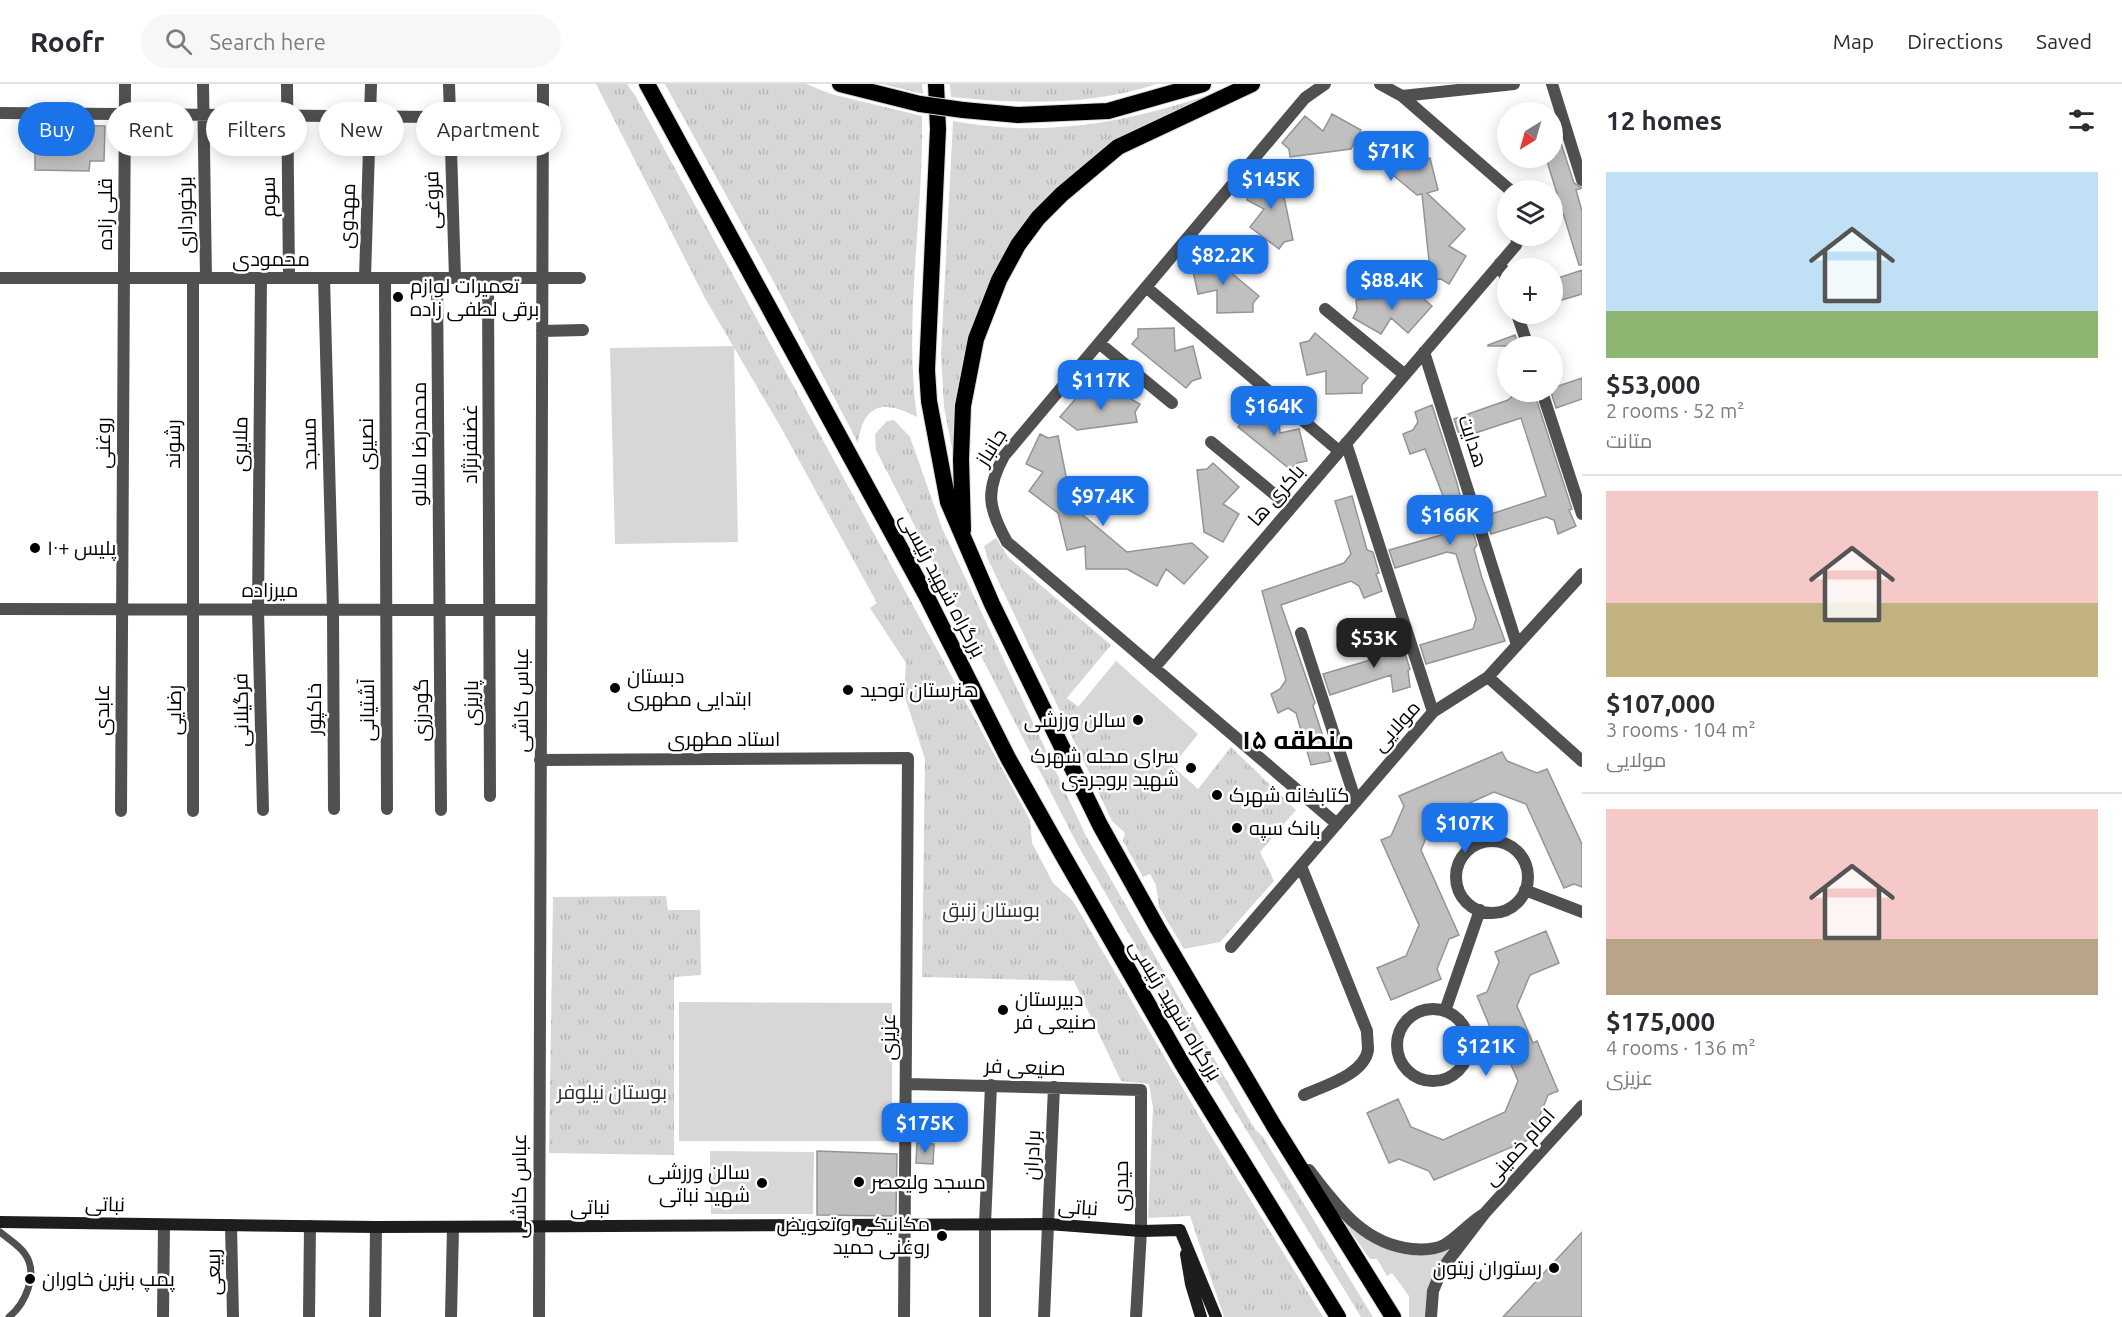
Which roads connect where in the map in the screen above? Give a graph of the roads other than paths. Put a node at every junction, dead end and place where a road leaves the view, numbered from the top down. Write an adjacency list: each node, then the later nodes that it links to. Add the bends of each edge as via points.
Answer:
1 (125, 84): 17 (street, قلی زاده)
2 (203, 84): 25 (street, برخورداری)
3 (286, 84): 18 (street, سوم)
4 (370, 84): 19 (street, مهدوی)
5 (449, 84): 20 (street, فروغی)
6 (543, 84): 21 (street, عباس کاشی)
7 (647, 84): 132 (highway, بزرگراه شهید رئیسی, via 927,597 1008,758 1183,1065)
8 (840, 84): 10 (highway, bridge, via 920,104 1018,115 1108,111)
9 (936, 84): 64 (highway, بزرگراه شهید رئیسی, via 938,129 927,370 948,502)
10 (1203, 84)
11 (1252, 84): 64 (highway, via 1118,147 1062,194 1018,245 999,280 976,339 963,406)
12 (1324, 84): 51 (street, جانباز, via 1305,98)
13 (1380, 84): 16 (street)
14 (1514, 84): 16 (street)
15 (1552, 84): 33 (street)
16 (1402, 96): 32 (street)
17 (124, 102)
18 (287, 102)
19 (370, 102)
20 (449, 102)
21 (543, 102)
22 (0, 113): 23 (street)
23 (107, 114)
24 (194, 115): 25 (street)
25 (203, 115): 26 (street); 40 (street, برخورداری)
26 (206, 115)
27 (124, 156): 38 (street, قلی زاده)
28 (287, 156): 42 (street, سوم)
29 (369, 156): 44 (street, مهدوی)
30 (450, 156): 46 (street, فروغی)
31 (543, 156): 50 (street, عباس کاشی)
32 (1499, 180)
33 (1582, 180)
34 (1515, 246): 35 (street, باکری ها)
35 (1504, 258)
36 (1497, 267): 56 (street, باکری ها)
37 (0, 278): 38 (street, محمودی)
38 (124, 278): 39 (street, محمودی); 67 (street, روغنی)
39 (193, 278): 40 (street, محمودی); 68 (street, رشوند)
40 (206, 278): 41 (street, محمودی)
41 (261, 278): 42 (street, محمودی); 70 (street, ملایری)
42 (289, 278): 43 (street, محمودی)
43 (324, 278): 44 (street, محمودی); 69 (street, مسجد)
44 (365, 278): 45 (street, محمودی)
45 (385, 278): 48 (street, محمودی); 71 (street, نصیری)
46 (454, 278): 48 (street, محمودی); 49 (street, محمودی)
47 (580, 278): 50 (street, محمودی)
48 (437, 279): 72 (street, محمدرضا ملالو)
49 (488, 279): 50 (street, محمودی); 73 (street, غضنفرنژاد)
50 (542, 279): 54 (street, عباس کاشی)
51 (1146, 287): 55 (street, جانباز); 61 (street)
52 (1325, 309): 57 (street)
53 (583, 330): 54 (street)
54 (542, 331): 74 (street, عباس کاشی)
55 (1099, 343): 59 (street); 77 (street, جانباز, via 1004,456 992,479 992,503 995,520 1007,542)
56 (1424, 352): 57 (street, باکری ها); 76 (street, هدایت)
57 (1405, 375): 61 (street, باکری ها)
58 (1545, 402): 63 (street)
59 (1172, 404)
60 (1211, 442): 62 (street)
61 (1343, 447): 62 (street, باکری ها); 79 (street)
62 (1291, 508): 77 (street, باکری ها)
63 (1582, 514)
64 (964, 542): 104 (highway, بزرگراه شهید رئیسی, via 1100,825)
65 (1582, 574): 76 (street, مولايی)
66 (0, 609): 67 (street, میرزاده)
67 (121, 609): 68 (street, میرزاده); 89 (street, عابدی)
68 (193, 609): 70 (street, میرزاده); 90 (street, رضایی)
69 (333, 609): 70 (street, میرزاده); 71 (street, میرزاده); 85 (street, خاکپور)
70 (258, 610): 87 (street, فرگیلانی)
71 (386, 610): 72 (street, میرزاده); 86 (street, آشتیانی)
72 (440, 610): 73 (street, میرزاده); 88 (street, گودرزی)
73 (490, 610): 74 (street, میرزاده); 83 (street, پاریزی)
74 (540, 610): 81 (street, عباس کاشی)
75 (1301, 633): 84 (street)
76 (1517, 645): 78 (street, مولايی)
77 (1154, 668): 91 (street, جانباز)
78 (1488, 677): 79 (street, مولايی); 82 (street)
79 (1433, 712): 84 (street, مولايی)
80 (908, 758): 81 (street, استاد مطهری); 98 (street, عزیزی)
81 (540, 760): 113 (street, عباس کاشی)
82 (1582, 761)
83 (490, 796)
84 (1356, 802): 91 (street, مولايی)
85 (334, 809)
86 (387, 809)
87 (263, 810)
88 (441, 810)
89 (121, 811)
90 (193, 811)
91 (1337, 824): 92 (street, مولايی)
92 (1301, 866): 96 (street, مولايی); 102 (street, via 1367,1031 1368,1053 1350,1074)
93 (1525, 890): 94 (street, via 1514,906 1504,911); 94 (street, via 1528,874 1519,853 1499,842 1477,845 1460,861 1457,884 1461,895); 95 (street)
94 (1480, 910): 97 (street)
95 (1582, 912)
96 (1231, 947)
97 (1446, 1011): 97 (street, via 1421,1011 1402,1025 1397,1037 1397,1049 1406,1070 1426,1081 1449,1077 1465,1061 1468,1039 1464,1027)
98 (907, 1084): 99 (street, صنیعی فر); 110 (street, عزیزی)
99 (992, 1085): 100 (street, صنیعی فر); 107 (street)
100 (1054, 1087): 101 (street, صنیعی فر); 108 (street, برادران)
101 (1141, 1090): 116 (street, حیدری)
102 (1304, 1095)
103 (1582, 1106): 105 (street, امام خمینی)
104 (1275, 1126): 105 (street, via 1344,1214 1355,1226 1378,1239 1407,1248 1434,1249); 133 (highway, بزرگراه شهید رئیسی)
105 (1484, 1214): 134 (street, via 1439,1275)
106 (0, 1222): 109 (main road, نباتی)
107 (985, 1224): 108 (main road, نباتی); 110 (main road, نباتی); 127 (street)
108 (1048, 1224): 116 (main road, نباتی); 128 (street, برادران)
109 (164, 1225): 111 (main road, نباتی); 120 (street)
110 (905, 1225): 113 (main road, نباتی); 126 (street, عزیزی)
111 (231, 1226): 112 (main road, نباتی); 121 (street, ربیعی)
112 (310, 1226): 114 (main road, نباتی); 122 (street)
113 (538, 1226): 115 (main road, نباتی); 125 (street, عباس کاشی)
114 (376, 1227): 115 (main road, نباتی); 123 (street)
115 (453, 1227): 124 (street)
116 (1141, 1231): 118 (main road, نباتی, via 1180,1230); 129 (street, حیدری)
117 (0, 1232): 119 (lane, via 26,1255 29,1267 25,1300)
118 (1185, 1244): 130 (main road); 131 (main road)
119 (9, 1317)
120 (163, 1317)
121 (233, 1317)
122 (309, 1317)
123 (375, 1317)
124 (451, 1317)
125 (539, 1317)
126 (904, 1317)
127 (985, 1317)
128 (1044, 1317)
129 (1136, 1317)
130 (1201, 1317)
131 (1216, 1317)
132 (1338, 1317)
133 (1393, 1317)
134 (1431, 1317)

